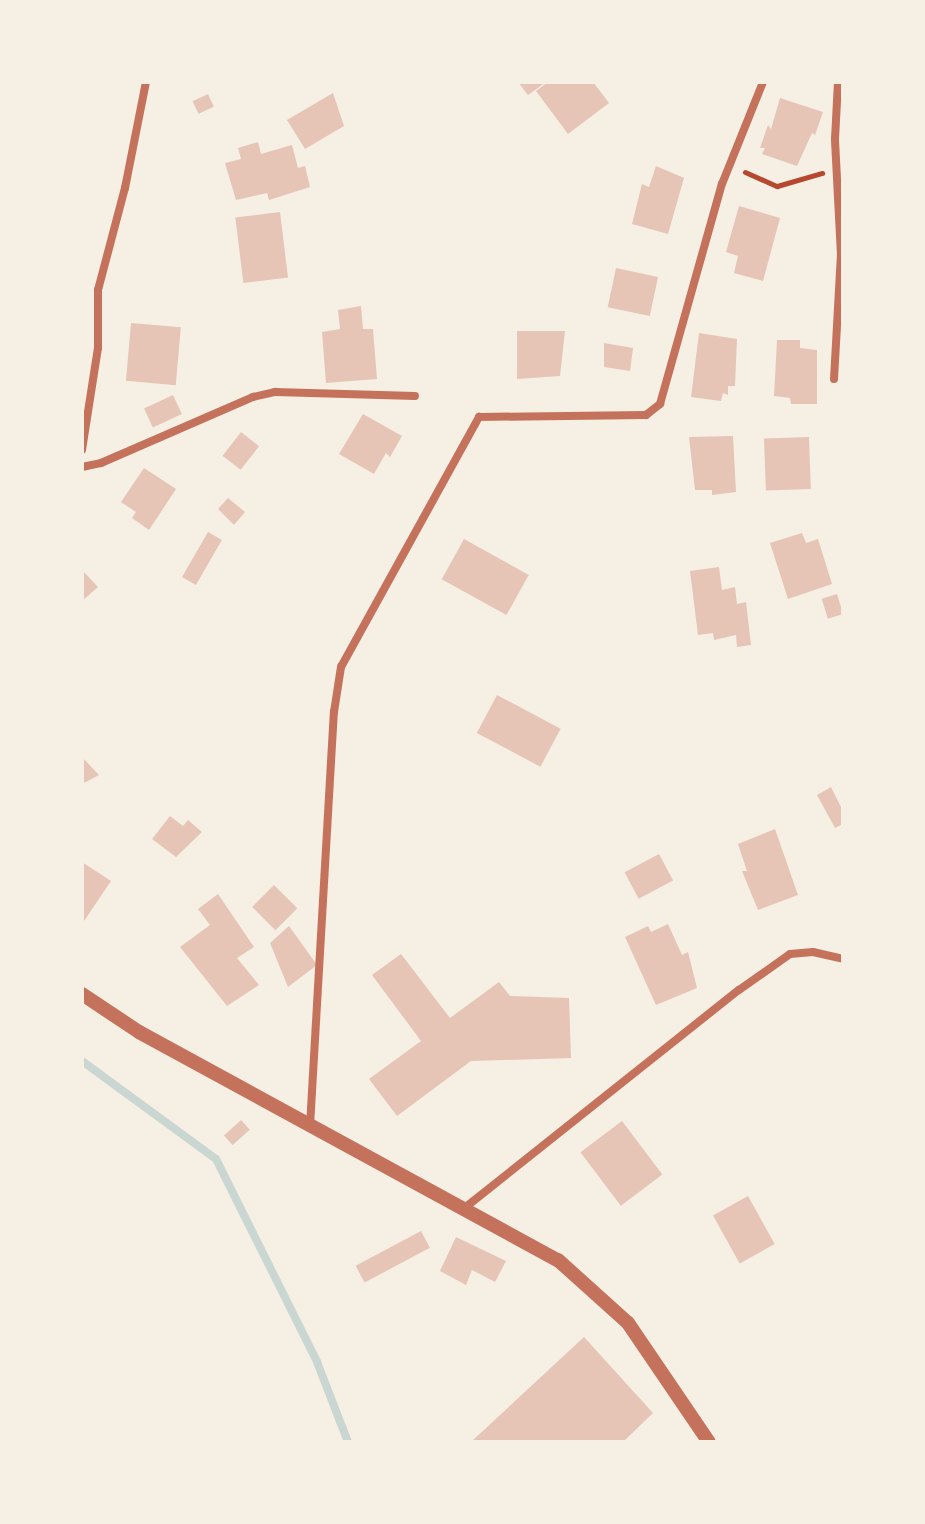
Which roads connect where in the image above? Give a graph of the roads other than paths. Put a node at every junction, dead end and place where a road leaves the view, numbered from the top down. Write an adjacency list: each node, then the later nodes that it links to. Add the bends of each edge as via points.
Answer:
1 (146, 82): 6 (street, via 98,290 98,348)
2 (763, 82): 10 (street, via 729,165 660,404 646,415 479,417 341,667)
3 (838, 82): 4 (street, via 841,255)
4 (834, 379)
5 (415, 396): 7 (street, via 275,392)
6 (82, 450)
7 (82, 467)
8 (843, 959): 11 (street, via 813,952 790,954)
9 (82, 994): 10 (street, via 139,1032)
10 (310, 1127): 11 (street)
11 (462, 1210): 12 (street, via 558,1260 601,1297 628,1323)
12 (709, 1442)

